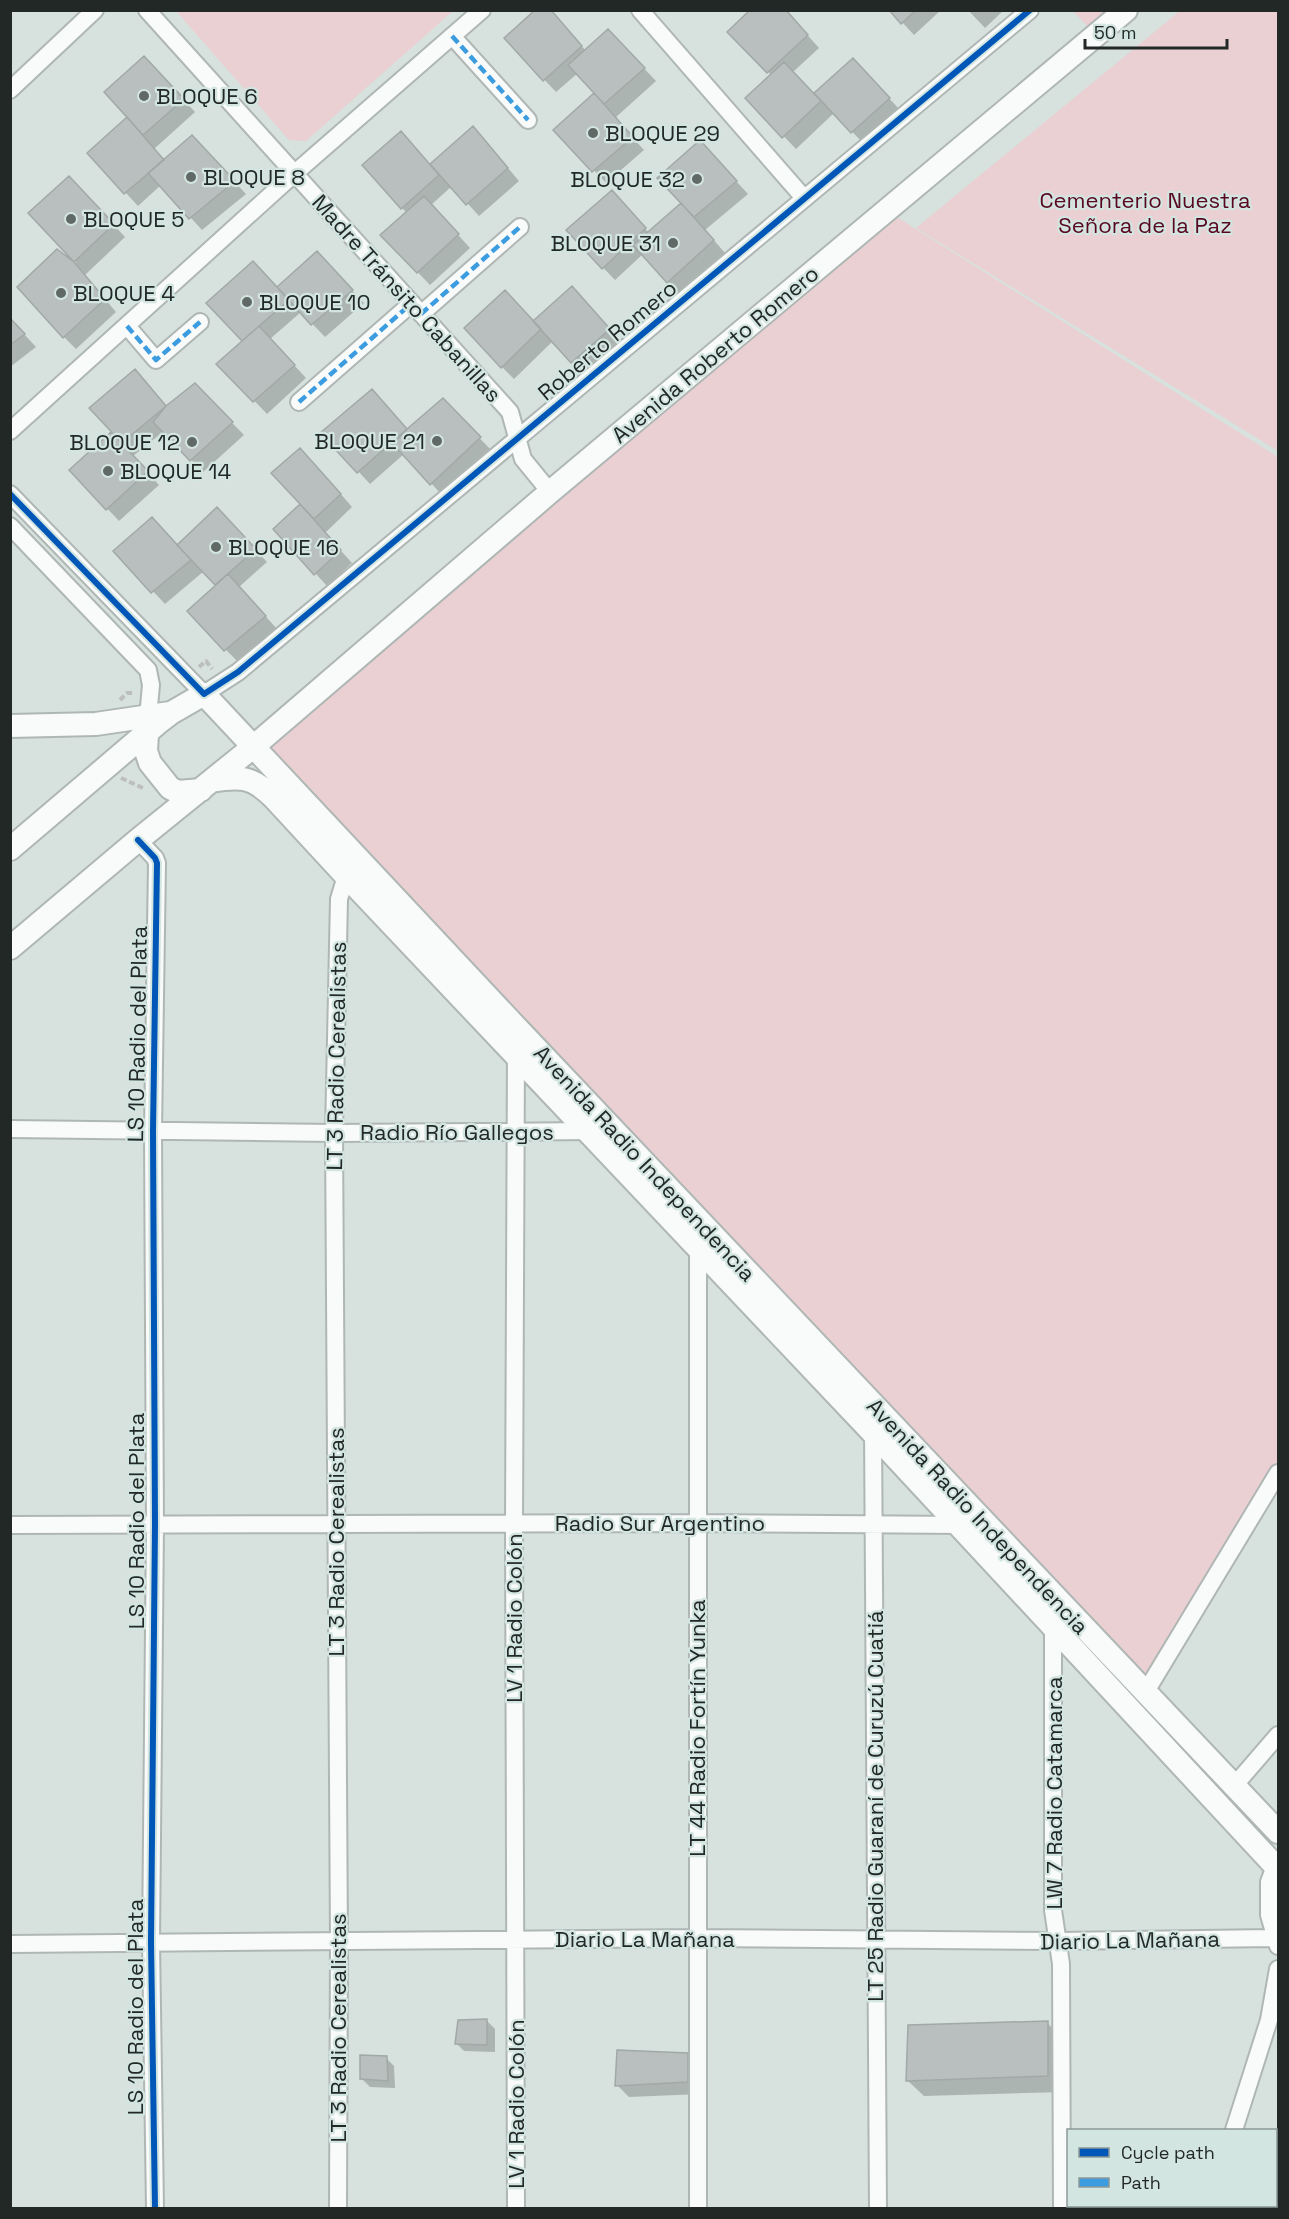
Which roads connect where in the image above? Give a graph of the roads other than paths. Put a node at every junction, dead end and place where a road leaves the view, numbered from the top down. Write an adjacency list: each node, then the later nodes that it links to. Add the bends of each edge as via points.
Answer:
1 (95, 10): 8 (street)
2 (147, 10): 10 (street, Madre Tránsito Cabanillas)
3 (482, 10): 7 (street)
4 (640, 10): 11 (street)
5 (1030, 10): 11 (street, Roberto Romero)
6 (1126, 10): 19 (main road, Avenida Roberto Romero)
7 (452, 36): 9 (street); 10 (street)
8 (10, 90)
9 (528, 120)
10 (295, 173): 13 (street, Madre Tránsito Cabanillas); 15 (street)
11 (804, 198): 18 (street, Roberto Romero)
12 (520, 227): 13 (street)
13 (417, 308): 16 (street); 18 (street, Madre Tránsito Cabanillas, via 510,412)
14 (200, 322): 15 (street, via 156,360)
15 (127, 326): 17 (street)
16 (299, 402)
17 (10, 431)
18 (517, 438): 19 (street, Madre Tránsito Cabanillas, via 523,459); 22 (street, Roberto Romero, via 238,672)
19 (550, 492): 23 (main road, Avenida Roberto Romero)
20 (10, 494): 22 (street, Avenida Radio Independencia)
21 (10, 526): 27 (street, Avenida Radio Independencia, via 148,670 151,685)
22 (204, 694): 24 (main road, Avenida Radio Independencia); 27 (main road)
23 (307, 701): 24 (main road, Avenida Roberto Romero, via 260,726 240,726); 28 (main road, Avenida Roberto Romero)
24 (228, 720): 28 (main road, Avenida Radio Independencia)
25 (96, 724): 26 (main road); 27 (main road); 27 (main road)
26 (10, 726)
27 (142, 732): 29 (main road, Avenida Radio Independencia, via 150,763 170,788 178,792); 31 (main road)
28 (253, 747): 29 (main road, Avenida Roberto Romero); 34 (main road, Avenida Radio Independencia)
29 (206, 785): 30 (main road, Avenida Roberto Romero); 32 (main road, Avenida Radio Independencia, via 243,777 265,788)
30 (138, 840): 33 (main road, Avenida Roberto Romero); 37 (street, LS 10 Radio del Plata, via 157,863)
31 (10, 849)
32 (346, 876): 35 (main road, Avenida Radio Independencia); 41 (street, LT 3 Radio Cerealistas, via 339,899)
33 (10, 948)
34 (517, 1028): 35 (street, LV 1 Radio Colón); 39 (main road, Avenida Radio Independencia)
35 (516, 1056): 38 (main road, Avenida Radio Independencia); 40 (street, LV 1 Radio Colón)
36 (10, 1129): 37 (street, Radio Río Gallegos)
37 (153, 1131): 41 (street, Radio Río Gallegos); 48 (street, LS 10 Radio del Plata)
38 (586, 1131): 39 (street, Radio Río Gallegos); 40 (street, Radio Río Gallegos); 42 (main road, Avenida Radio Independencia)
39 (616, 1131): 43 (main road, Avenida Radio Independencia)
40 (514, 1132): 41 (street, Radio Río Gallegos); 46 (street, LV 1 Radio Colón)
41 (334, 1133): 49 (street, LT 3 Radio Cerealistas)
42 (698, 1248): 44 (main road, Avenida Radio Independencia); 47 (street, LT 44 Radio Fortín Yunka)
43 (872, 1404): 44 (street, LT 25 Radio Guaraní de Curuzú Cuatiá); 53 (main road, Avenida Radio Independencia)
44 (873, 1433): 50 (street, LT 25 Radio Guaraní de Curuzú Cuatiá); 52 (main road, Avenida Radio Independencia)
45 (1278, 1473): 55 (street)
46 (514, 1523): 47 (street, Radio Sur Argentino); 49 (street, Radio Sur Argentino); 62 (street, LV 1 Radio Colón)
47 (697, 1523): 50 (street, Radio Sur Argentino); 60 (street, LT 44 Radio Fortín Yunka)
48 (155, 1524): 49 (street, Radio Sur Argentino); 51 (street, Radio Sur Argentino); 66 (street, LS 10 Radio del Plata)
49 (336, 1524): 64 (street, LT 3 Radio Cerealistas)
50 (873, 1524): 52 (street, Radio Sur Argentino); 61 (street, LT 25 Radio Guaraní de Curuzú Cuatiá)
51 (10, 1525)
52 (958, 1525): 53 (street, Radio Sur Argentino); 54 (main road, Avenida Radio Independencia)
53 (986, 1525): 55 (main road, Avenida Radio Independencia)
54 (1053, 1629): 59 (main road, Avenida Radio Independencia); 65 (street, LW 7 Radio Catamarca, via 1053,1910)
55 (1145, 1693): 57 (main road, Avenida Radio Independencia)
56 (1278, 1735): 57 (street)
57 (1234, 1786): 58 (main road, Avenida Radio Independencia)
58 (1278, 1832)
59 (1277, 1868): 63 (street, via 1269,1882 1269,1915)
60 (696, 1938): 61 (street, Diario La Mañana); 62 (street, Diario La Mañana); 73 (street, LT 44 Radio Fortín Yunka)
61 (877, 1939): 65 (street, Diario La Mañana); 74 (street, LT 25 Radio Guaraní de Curuzú Cuatiá)
62 (516, 1940): 64 (street, Diario La Mañana); 72 (street, LV 1 Radio Colón)
63 (1278, 1940): 65 (street, Diario La Mañana)
64 (339, 1941): 66 (street, Diario La Mañana); 71 (street, LT 3 Radio Cerealistas)
65 (1057, 1941): 75 (street, LW 7 Radio Catamarca, via 1061,1964)
66 (151, 1942): 67 (street, Diario La Mañana); 70 (street, LS 10 Radio del Plata)
67 (10, 1944)
68 (1278, 1969): 69 (street, via 1269,2020)
69 (1234, 2129)
70 (155, 2208)
71 (338, 2208)
72 (516, 2208)
73 (698, 2208)
74 (878, 2208)
75 (1062, 2208)

